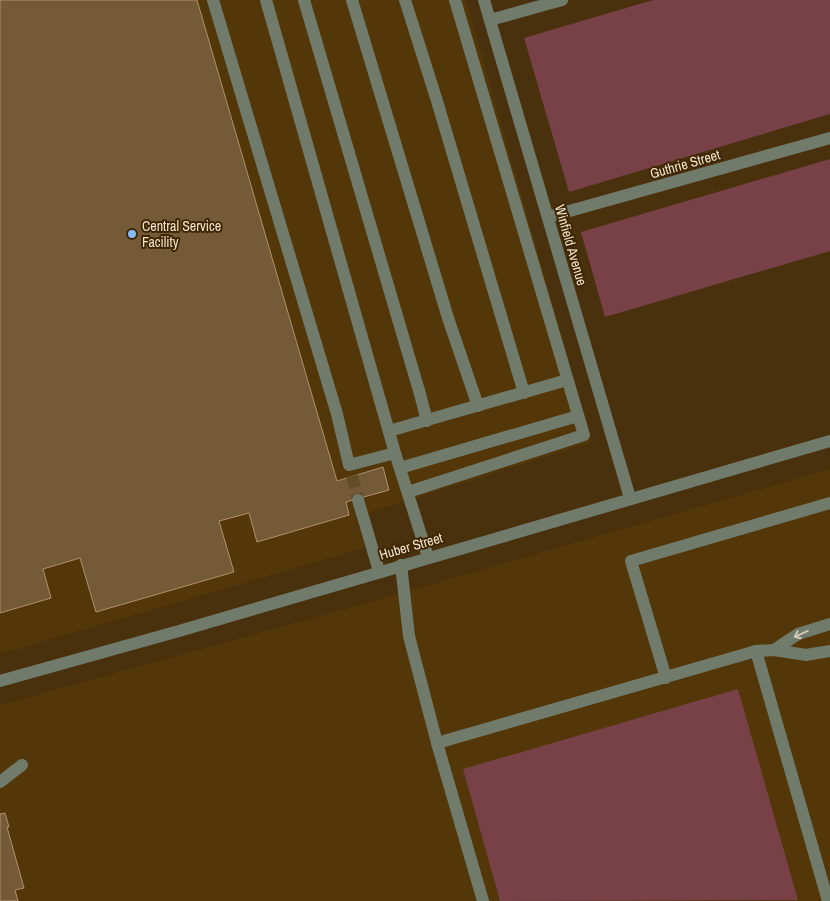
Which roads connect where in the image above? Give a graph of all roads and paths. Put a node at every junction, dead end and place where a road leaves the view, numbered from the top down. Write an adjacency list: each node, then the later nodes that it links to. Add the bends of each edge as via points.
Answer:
1 (213, 0): 19 (street, via 337,414 351,471)
2 (266, 0): 17 (street)
3 (304, 0): 16 (street)
4 (352, 0): 14 (street, via 448,318)
5 (405, 0): 13 (street)
6 (455, 0): 12 (street)
7 (484, 0): 9 (street, Winfield Avenue)
8 (562, 0): 9 (street)
9 (490, 20): 11 (street, Winfield Avenue)
10 (830, 138): 11 (street, Guthrie Street)
11 (548, 217): 22 (street, Winfield Avenue)
12 (567, 380): 13 (street); 15 (street)
13 (524, 392): 14 (street)
14 (478, 406): 16 (street)
15 (578, 416): 20 (street); 21 (street, via 584,435)
16 (427, 421): 17 (street)
17 (389, 431): 19 (street)
18 (830, 441): 22 (street, Huber Street)
19 (396, 453): 20 (street)
20 (400, 468): 21 (street)
21 (408, 492): 25 (street)
22 (630, 498): 25 (street, Huber Street)
23 (358, 500): 27 (street)
24 (830, 503): 32 (street, via 631,561)
25 (428, 557): 26 (street, Huber Street)
26 (401, 565): 27 (street, Huber Street); 34 (street, via 410,636)
27 (379, 571): 33 (street, Huber Street)
28 (830, 624): 29 (street, one-way to 29, via 798,634)
29 (774, 650): 30 (street); 31 (street, via 806,654)
30 (756, 651): 32 (street); 38 (street)
31 (830, 651)
32 (666, 678): 34 (street)
33 (0, 681)
34 (437, 743): 37 (street)
35 (22, 765): 36 (street)
36 (0, 782)
37 (483, 901)
38 (828, 901)

